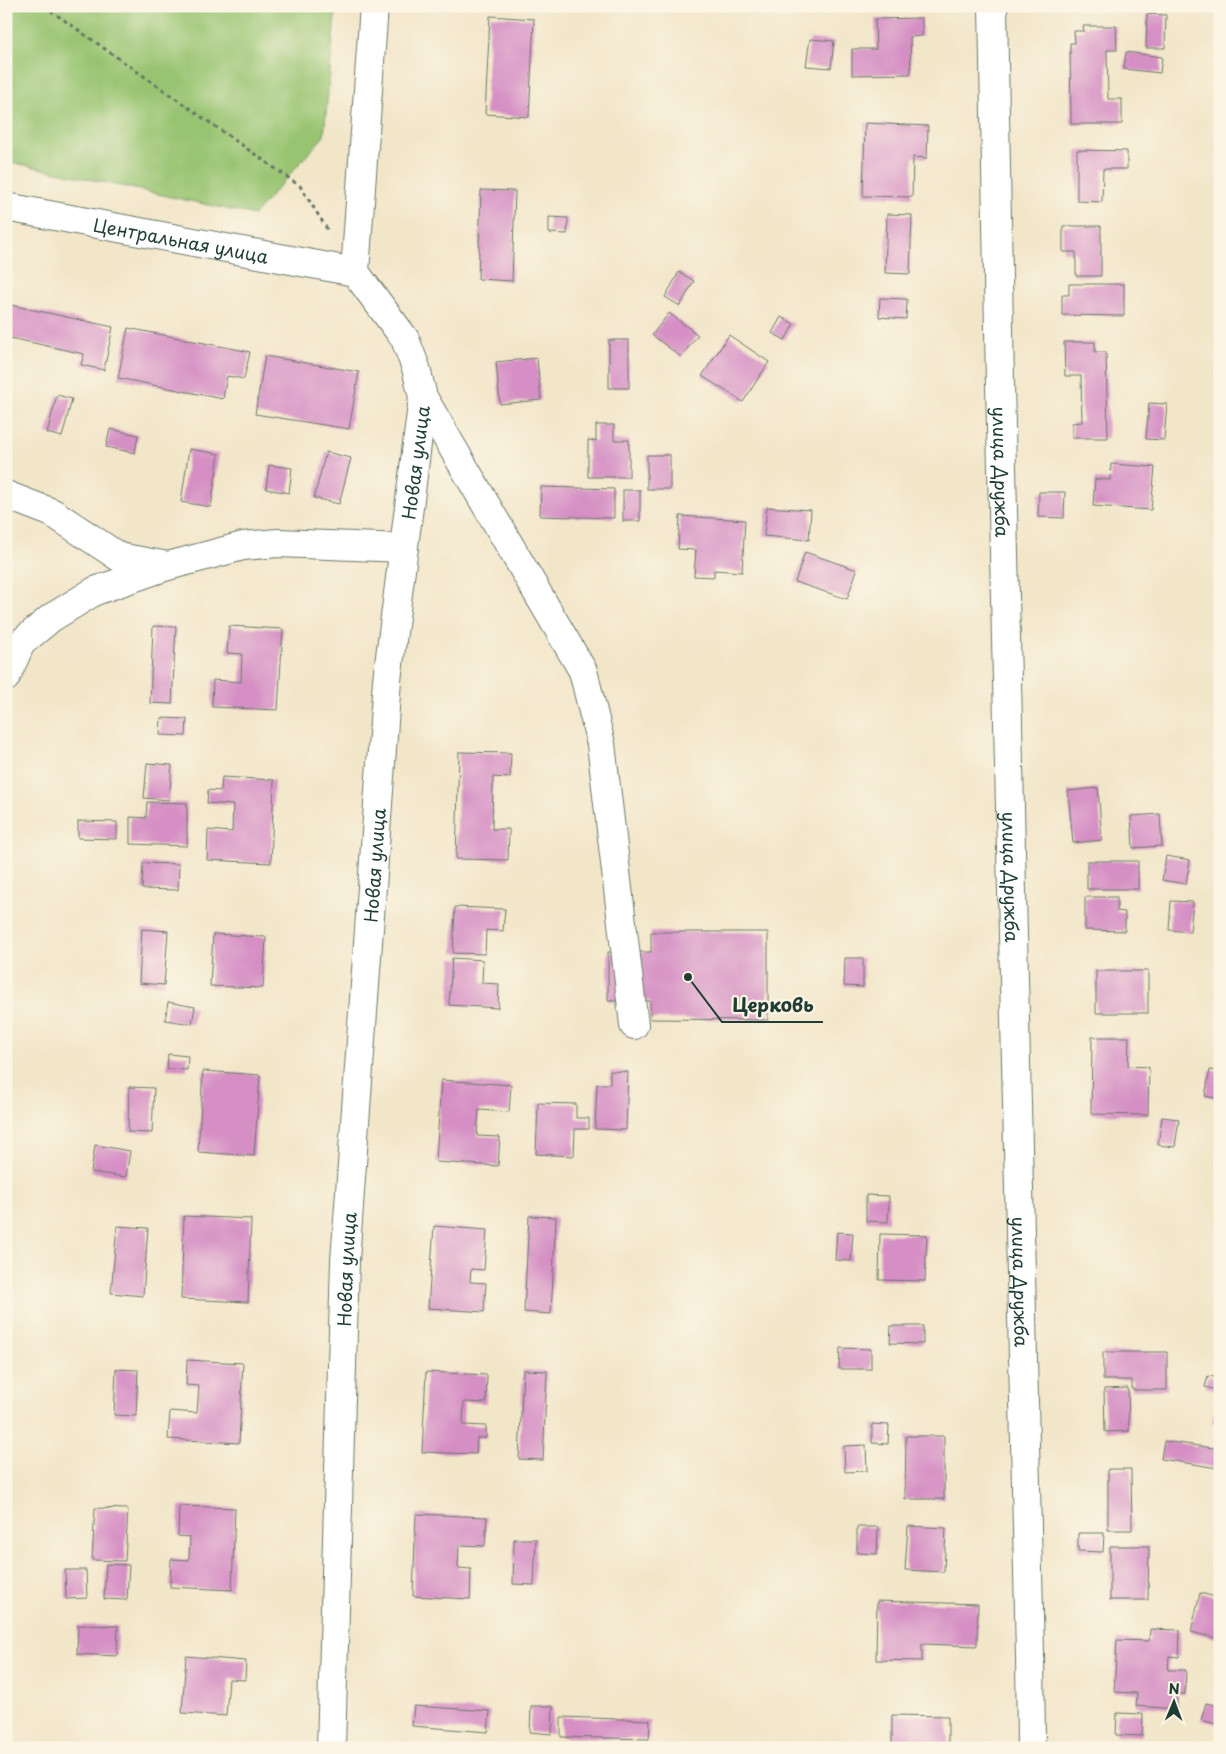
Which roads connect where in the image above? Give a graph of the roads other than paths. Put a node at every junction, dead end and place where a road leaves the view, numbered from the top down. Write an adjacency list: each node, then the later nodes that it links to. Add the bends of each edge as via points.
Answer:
1 (374, 6): 4 (street)
2 (993, 6): 12 (street, улица Дружба)
3 (6, 207): 4 (street, Центральная улица)
4 (355, 272): 5 (street, Новая улица, via 405,340)
5 (423, 397): 7 (street, Новая улица); 10 (street, via 583,671 601,744)
6 (6, 495): 8 (street, via 53,513 119,557)
7 (404, 548): 8 (street, via 278,543 243,546); 11 (street, Новая улица, via 387,680 345,1260)
8 (168, 566): 9 (street, via 95,591 51,618 21,643)
9 (6, 677)
10 (634, 1026)
11 (331, 1748)
12 (1031, 1748)

